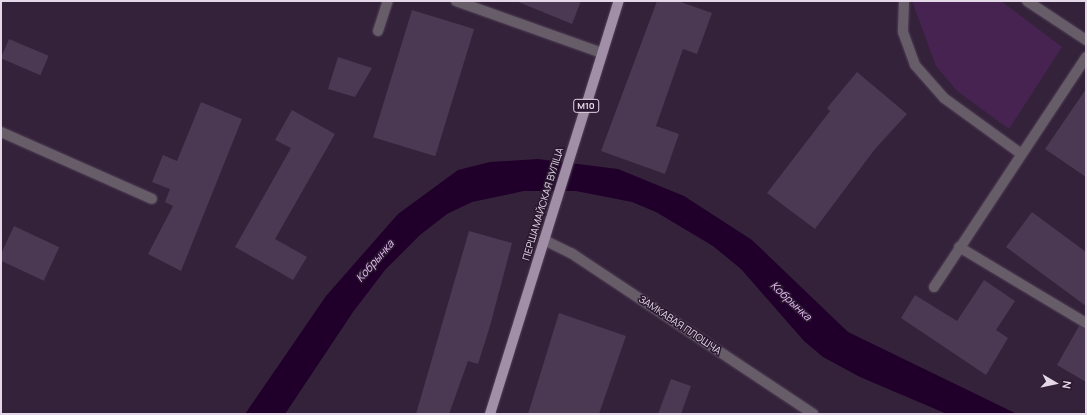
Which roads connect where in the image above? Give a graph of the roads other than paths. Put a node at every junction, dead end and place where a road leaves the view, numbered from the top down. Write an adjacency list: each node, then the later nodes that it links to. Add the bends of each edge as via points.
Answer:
1 (388, 1): 6 (street)
2 (456, 1): 8 (street)
3 (619, 1): 8 (main road, ПЕРШАМАЙСКАЯ ВУЛІЦА / М10)
4 (904, 1): 11 (street, via 903,32 915,65 944,98)
5 (1027, 1): 7 (street)
6 (378, 31)
7 (1086, 40)
8 (602, 53): 13 (main road, ПЕРШАМАЙСКАЯ ВУЛІЦА / М10)
9 (1086, 56): 11 (street)
10 (1, 132): 12 (street)
11 (1020, 153): 14 (street)
12 (152, 199)
13 (544, 240): 17 (main road, ПЕРШАМАЙСКАЯ ВУЛІЦА / М10); 18 (street, ЗАМКАВАЯ ПЛОШЧА, via 571,253)
14 (959, 248): 15 (street); 16 (street)
15 (934, 287)
16 (1086, 323)
17 (490, 414)
18 (813, 414)

